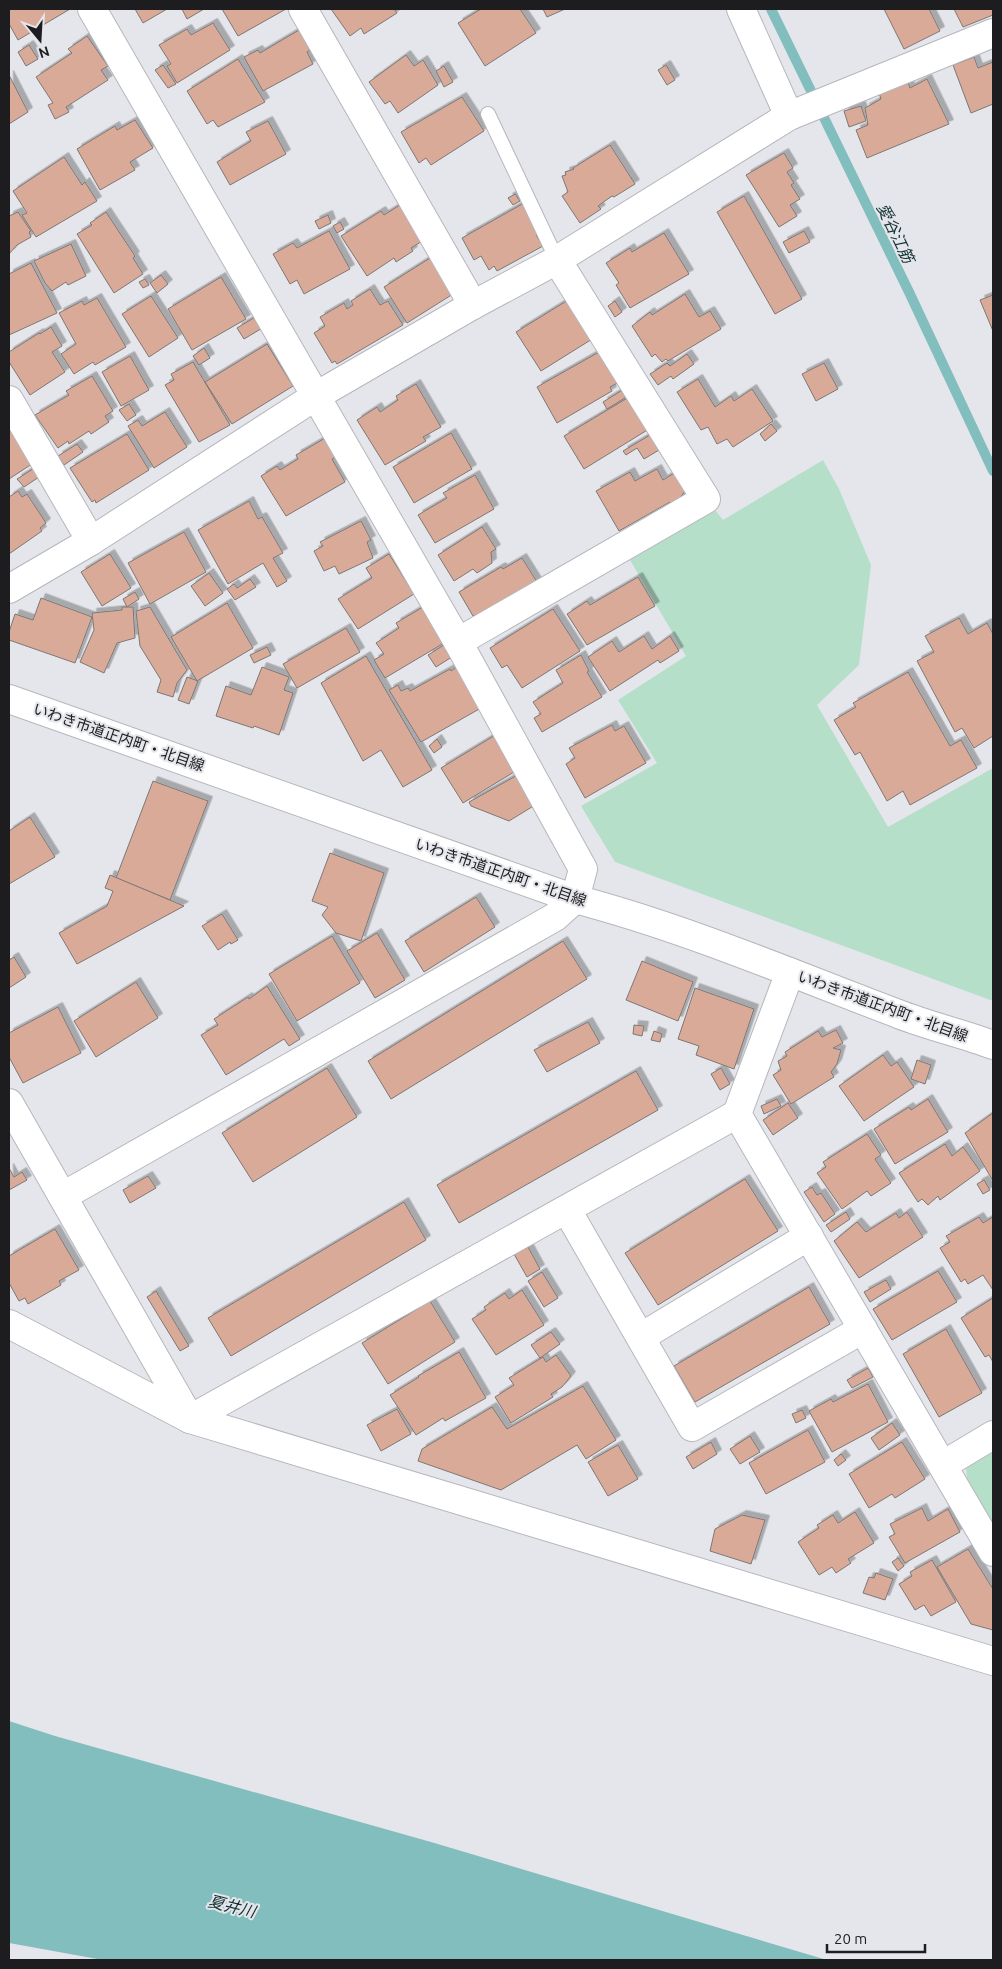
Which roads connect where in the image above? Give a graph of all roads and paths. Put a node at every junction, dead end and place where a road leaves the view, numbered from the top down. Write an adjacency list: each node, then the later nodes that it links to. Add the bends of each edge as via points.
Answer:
1 (92, 9): 9 (street)
2 (303, 9): 8 (street)
3 (741, 9): 6 (street)
4 (993, 33): 6 (street)
5 (488, 114): 7 (lane)
6 (795, 114): 7 (street)
7 (557, 260): 8 (street); 13 (street, via 706,499)
8 (473, 305): 9 (street)
9 (316, 396): 11 (street); 13 (street)
10 (9, 400): 11 (street)
11 (90, 541): 12 (street)
12 (9, 589)
13 (458, 642): 15 (street, via 582,869)
14 (9, 699): 15 (street, いわき市道正内町・北目線)
15 (575, 898): 16 (street, いわき市道正内町・北目線, via 627,913); 20 (street, via 554,917)
16 (790, 972): 17 (street, いわき市道正内町・北目線, via 898,1014); 19 (street)
17 (992, 1042)
18 (9, 1103): 20 (street)
19 (737, 1114): 21 (street); 22 (street)
20 (63, 1196): 26 (street)
21 (567, 1210): 25 (street); 26 (street)
22 (809, 1236): 24 (street); 25 (street)
23 (9, 1324): 26 (street)
24 (863, 1329): 25 (street, via 692,1427); 28 (street)
25 (640, 1337)
26 (190, 1419): 30 (street)
27 (993, 1435): 28 (street)
28 (943, 1465): 29 (street)
29 (993, 1552)
30 (993, 1661)

